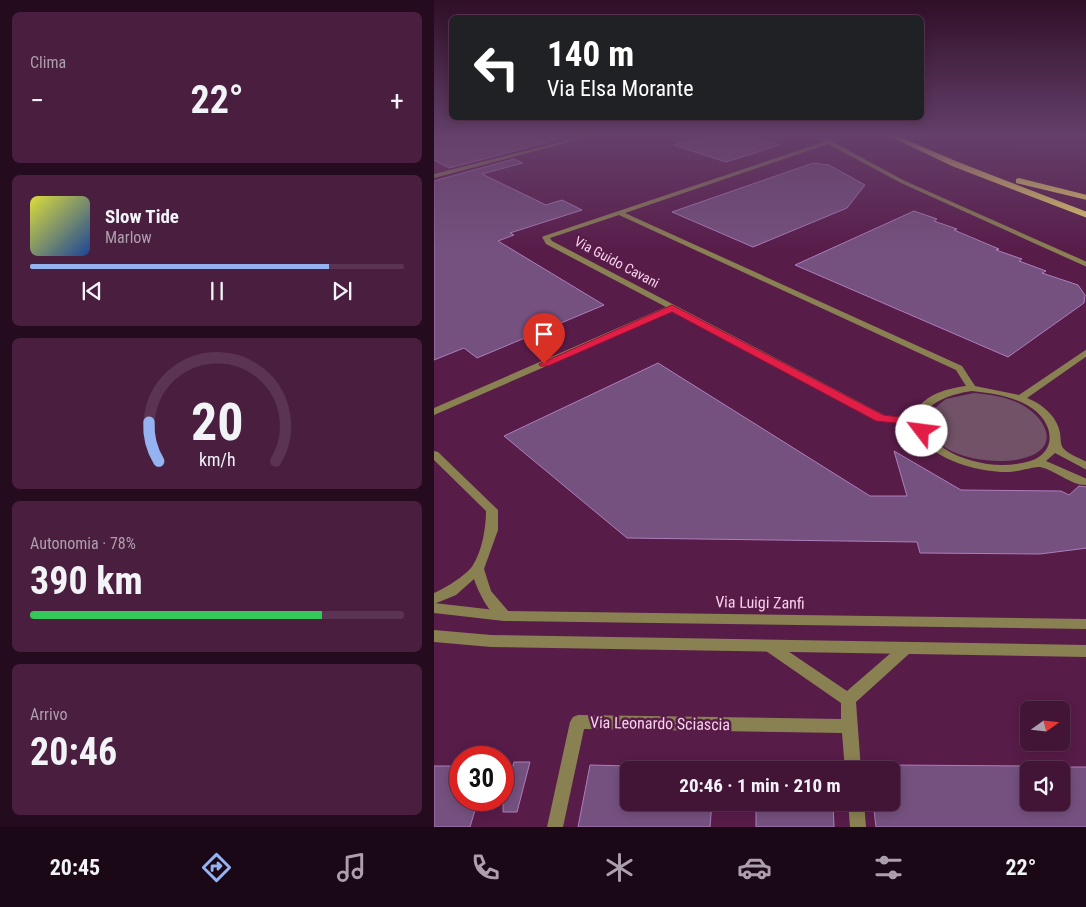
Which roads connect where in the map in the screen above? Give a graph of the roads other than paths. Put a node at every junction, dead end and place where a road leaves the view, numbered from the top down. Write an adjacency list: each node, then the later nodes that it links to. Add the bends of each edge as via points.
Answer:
1 (731, 175): 8 (street)
2 (889, 175): 10 (street)
3 (982, 175): 9 (highway)
4 (999, 175): 7 (highway)
5 (1000, 175): 6 (highway)
6 (1086, 198)
7 (1086, 208)
8 (618, 212): 11 (street, Via Guido Cavani, via 546,237 549,242); 13 (street, via 958,368)
9 (1086, 215)
10 (1086, 265)
11 (672, 308): 15 (street); 16 (street, Via Guido Cavani, via 880,418)
12 (1086, 350): 14 (street)
13 (972, 388): 14 (street); 16 (street, via 952,390 929,400 921,410)
14 (1020, 398): 17 (street, via 1048,418 1056,435)
15 (434, 412)
16 (919, 422): 19 (street, via 930,443 962,461 1005,469)
17 (1055, 443): 19 (street, via 1047,456); 20 (street, via 1060,452)
18 (434, 454): 22 (street, via 492,510 492,530)
19 (1037, 462): 21 (street)
20 (1086, 467)
21 (1084, 482)
22 (478, 569): 23 (street, via 451,591); 25 (street, via 485,593)
23 (434, 599)
24 (434, 608): 25 (street, Via Luigi Zanfi)
25 (504, 616): 26 (street, Via Luigi Zanfi)
26 (1086, 624)
27 (434, 636): 28 (street, via 491,641)
28 (771, 647): 29 (street); 31 (street)
29 (904, 649): 30 (street); 31 (street)
30 (1086, 651)
31 (848, 700): 32 (street)
32 (849, 726): 33 (street); 35 (street, Via Leonardo Sciascia, via 578,722)
33 (852, 761)
34 (857, 811): 36 (street)
35 (555, 827)
36 (858, 827)

